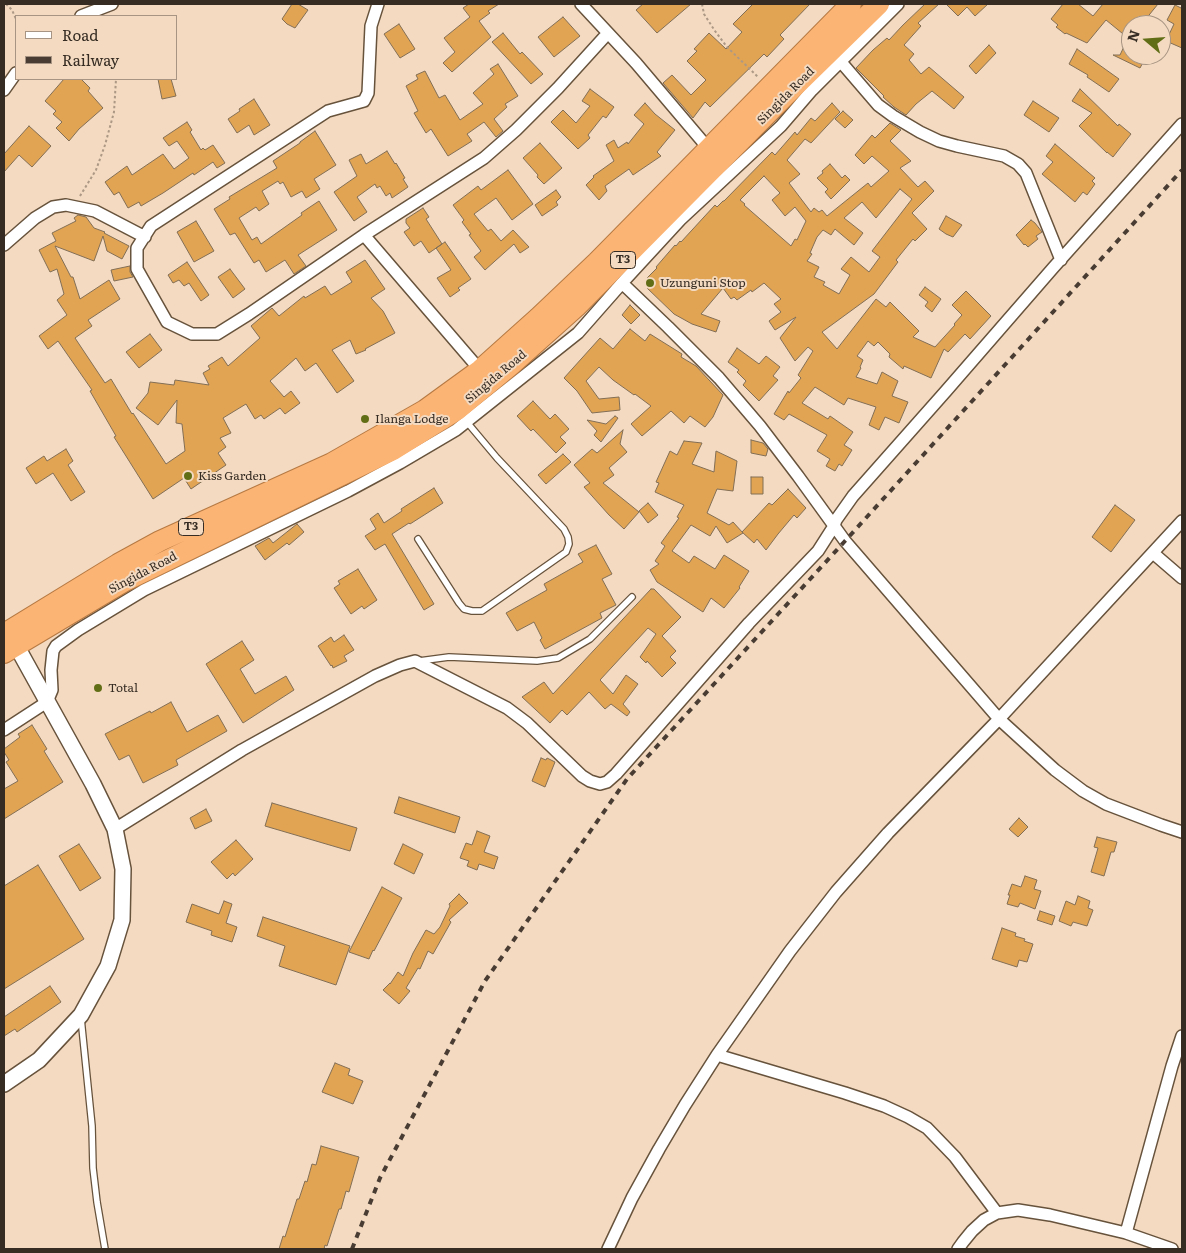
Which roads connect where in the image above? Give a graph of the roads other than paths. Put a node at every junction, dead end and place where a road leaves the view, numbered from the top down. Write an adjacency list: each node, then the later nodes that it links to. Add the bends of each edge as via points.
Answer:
1 (112, 4): 7 (street)
2 (378, 4): 15 (street, via 371,26 368,94 364,102 328,111 151,226)
3 (580, 4): 8 (street)
4 (852, 4): 13 (highway, Singida Road / T3)
5 (879, 4): 20 (highway, Singida Road / T3, via 578,306 511,365)
6 (898, 4): 9 (street)
7 (84, 15)
8 (608, 33): 13 (street); 14 (street, via 558,88 484,158)
9 (841, 62): 17 (street, via 878,105 920,132 939,141 1004,156 1018,164 1026,173); 18 (street, via 781,126 680,220)
10 (15, 74): 11 (street)
11 (4, 90)
12 (1182, 124): 17 (street)
13 (708, 148): 19 (highway, Singida Road / T3, via 597,262)
14 (364, 235): 15 (street, via 217,334 192,334 167,322 137,269 137,248); 19 (street)
15 (144, 237): 16 (street, via 94,211 66,205 53,207 35,218)
16 (4, 245)
17 (1061, 260): 22 (street, via 853,496)
18 (622, 283): 20 (street, via 578,333); 22 (street, via 718,378)
19 (480, 370): 27 (highway, Singida Road / T3, via 425,410 332,464 160,541 118,564)
20 (462, 416): 23 (lane, via 564,529 569,544 566,552 482,611 472,611 464,609); 27 (highway, Singida Road / T3); 29 (street, via 456,430 400,463 144,590 78,630 53,651 52,690)
21 (1182, 521): 24 (street)
22 (834, 526): 28 (street, via 818,551 607,782 600,784 582,776 506,708); 30 (street)
23 (418, 539)
24 (1153, 553): 25 (street); 30 (street)
25 (1182, 578)
26 (632, 596): 28 (lane, via 590,639 558,658 537,661 449,657)
27 (7, 638): 29 (street)
28 (415, 661): 32 (street, via 374,676 242,750)
29 (47, 702): 31 (street); 32 (street)
30 (999, 719): 33 (street, via 1083,792 1106,804); 36 (street, via 888,833 836,892)
31 (4, 730)
32 (115, 829): 34 (street, via 123,869 122,920 108,966)
33 (1182, 832)
34 (81, 1015): 37 (street, via 40,1060); 40 (lane, via 93,1168)
35 (1182, 1036): 39 (street)
36 (717, 1055): 38 (street, via 846,1093 908,1117 926,1128 955,1157); 41 (street, via 659,1149)
37 (4, 1084)
38 (997, 1213): 39 (street, via 1018,1210); 42 (street, via 978,1225)
39 (1126, 1233): 43 (street)
40 (105, 1249)
41 (608, 1249)
42 (958, 1249)
43 (1172, 1249)

